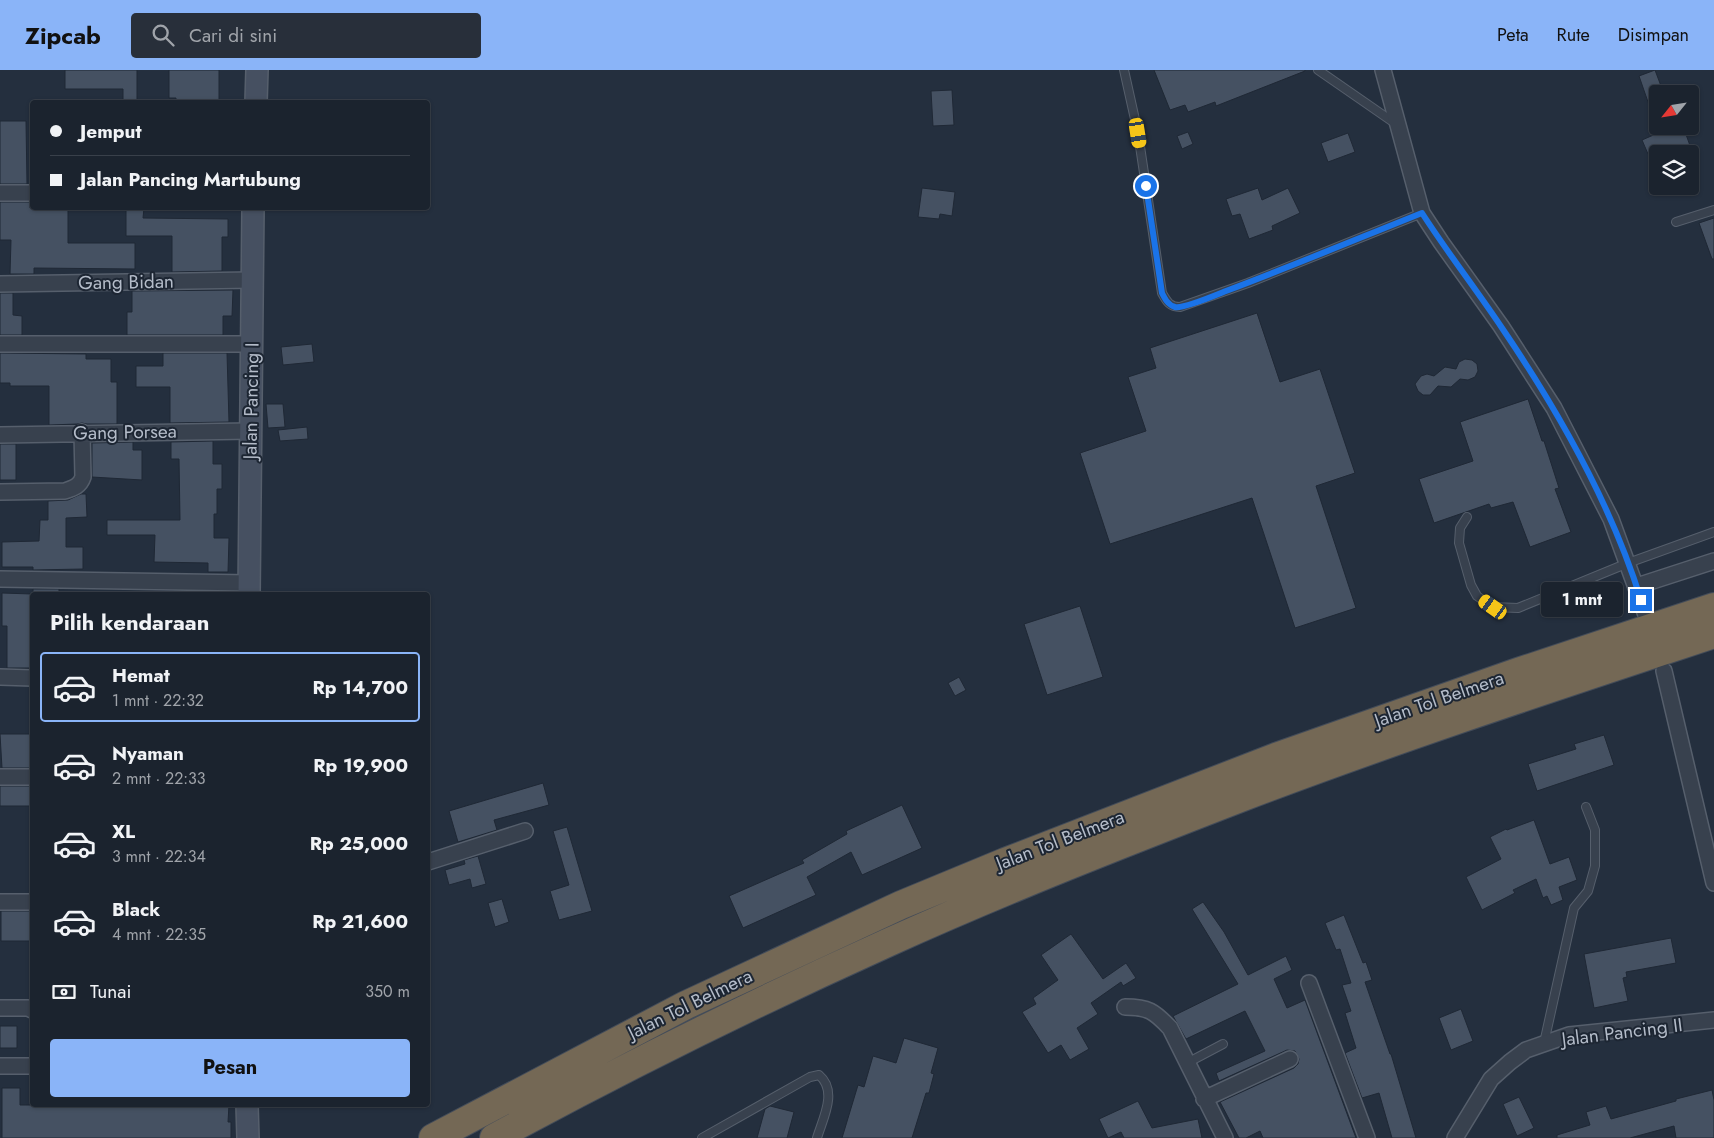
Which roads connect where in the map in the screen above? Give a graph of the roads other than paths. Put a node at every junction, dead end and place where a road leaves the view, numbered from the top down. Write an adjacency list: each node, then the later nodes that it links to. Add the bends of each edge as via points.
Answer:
1 (258, 70): 5 (main road)
2 (1124, 70): 11 (lane, via 1138,133 1162,293 1167,303 1174,307 1248,283)
3 (1318, 70): 6 (lane)
4 (1382, 70): 6 (street)
5 (256, 100)
6 (1398, 125): 11 (street)
7 (30, 192): 8 (street)
8 (0, 193)
9 (253, 210): 13 (main road, Jalan Pancing I)
10 (1714, 210): 12 (lane)
11 (1422, 213): 24 (street, via 1554,408 1611,519)
12 (1676, 222)
13 (252, 280): 14 (street, Gang Bidan); 16 (main road, Jalan Pancing I)
14 (0, 284)
15 (0, 344): 16 (street)
16 (252, 344): 17 (main road, Jalan Pancing I)
17 (250, 431): 18 (street, Gang Porsea); 27 (main road, Jalan Pancing I)
18 (82, 432): 19 (street, Gang Porsea); 20 (street, via 83,477 75,488)
19 (0, 435)
20 (0, 492)
21 (1467, 517): 24 (lane, via 1460,528 1459,543 1470,585 1477,596 1493,607 1518,608)
22 (1714, 532): 24 (lane)
23 (1714, 561): 26 (street)
24 (1628, 563): 26 (street)
25 (0, 579): 27 (street)
26 (1637, 586): 29 (street)
27 (249, 589)
28 (1714, 607): 56 (highway, Jalan Tol Belmera, via 1276,756 1004,862 901,905 686,1005)
29 (1646, 615)
30 (1714, 634): 57 (highway, Jalan Tol Belmera, via 1369,751 1197,815 981,902 762,1000)
31 (1664, 671): 39 (street)
32 (0, 677): 33 (street)
33 (30, 678)
34 (0, 776): 35 (street)
35 (30, 777)
36 (1586, 806): 47 (lane, via 1595,830 1595,866 1588,891 1574,908)
37 (525, 831): 38 (street)
38 (430, 861)
39 (1714, 883)
40 (0, 902): 41 (street)
41 (30, 902)
42 (1309, 983): 61 (street)
43 (1125, 1007): 50 (street, via 1142,1007 1157,1015 1170,1028)
44 (0, 1008): 45 (street)
45 (30, 1009)
46 (1714, 1020): 47 (street, Jalan Pancing II, via 1569,1035)
47 (1544, 1043): 62 (street, Jalan Pancing II, via 1526,1050 1491,1079)
48 (1223, 1044): 50 (lane)
49 (1290, 1059): 53 (street)
50 (1187, 1063): 53 (street)
51 (0, 1066): 52 (street)
52 (30, 1066)
53 (1204, 1099): 60 (street)
54 (247, 1107): 55 (main road)
55 (248, 1138)
56 (433, 1138)
57 (494, 1138)
58 (702, 1138): 59 (lane, via 810,1077 819,1075 829,1092)
59 (817, 1138)
60 (1225, 1138)
61 (1366, 1138)
62 (1455, 1138)

